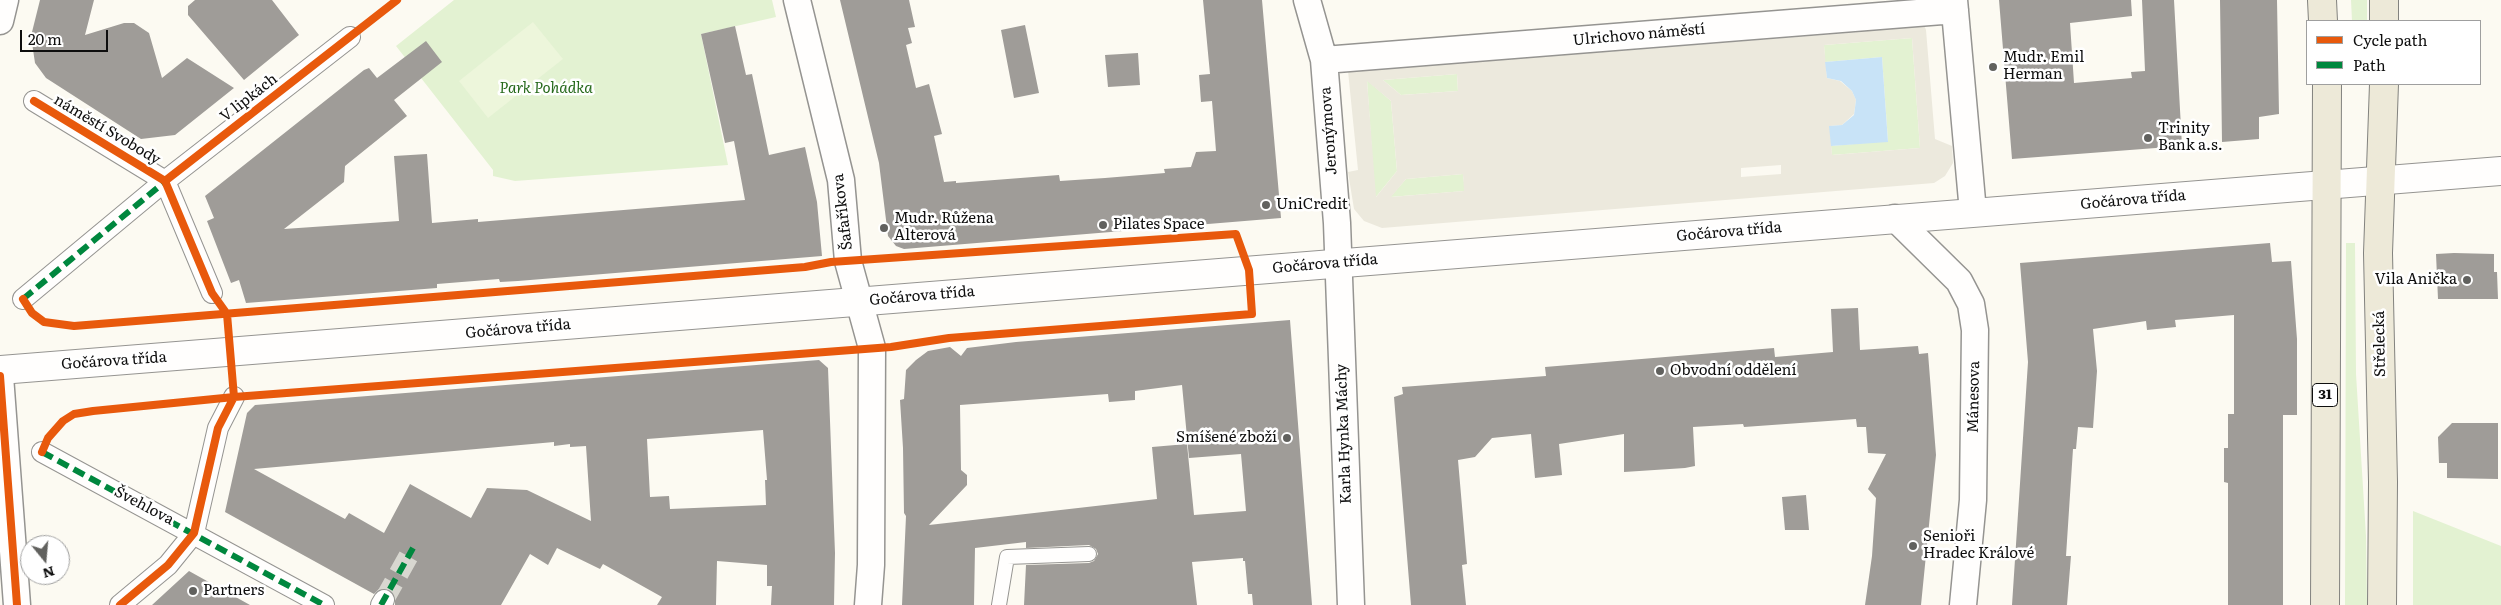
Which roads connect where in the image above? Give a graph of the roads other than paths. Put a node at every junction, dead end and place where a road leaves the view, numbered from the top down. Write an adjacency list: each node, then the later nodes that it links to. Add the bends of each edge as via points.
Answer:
1 (5, 0): 7 (street)
2 (797, 0): 24 (street, Šafaříkova, via 840,180 848,261)
3 (1307, 0): 11 (street, Jeronýmova)
4 (2322, 0): 8 (main road)
5 (2384, 0): 9 (main road)
6 (1955, 5): 11 (street, Ulrichovo náměstí); 19 (street)
7 (0, 20)
8 (2323, 20)
9 (2384, 20)
10 (350, 36): 17 (street, V lipkách)
11 (1324, 60): 21 (street, Jeronýmova)
12 (2326, 85): 18 (main road, 31)
13 (2384, 85): 16 (main road, Střelecká)
14 (34, 101): 17 (street, náměstí Svobody)
15 (2501, 171): 16 (street, Gočárova třída)
16 (2380, 180): 18 (street, Gočárova třída); 39 (main road, Střelecká)
17 (165, 181): 22 (street, náměstí Svobody); 23 (street, V lipkách)
18 (2326, 184): 19 (street, Gočárova třída); 38 (main road, 31)
19 (1973, 212): 20 (street, Gočárova třída)
20 (1895, 218): 21 (street, Gočárova třída); 37 (street, Mánesova, via 1959,281 1971,304 1975,330 1972,500)
21 (1339, 263): 24 (street, Gočárova třída); 36 (street, Karla Hynka Máchy)
22 (212, 293)
23 (23, 300)
24 (858, 301): 25 (street, Gočárova třída); 34 (street, Šafaříkova, via 872,348)
25 (0, 370)
26 (0, 376): 31 (street)
27 (234, 397): 29 (street, via 218,428)
28 (42, 452): 29 (street, Švehlova)
29 (194, 533): 32 (street, via 168,565); 33 (street, Švehlova)
30 (1089, 554): 35 (lane, via 1007,557)
31 (17, 605)
32 (120, 605)
33 (324, 605)
34 (868, 605)
35 (999, 605)
36 (1351, 605)
37 (1963, 605)
38 (2325, 605)
39 (2382, 605)

